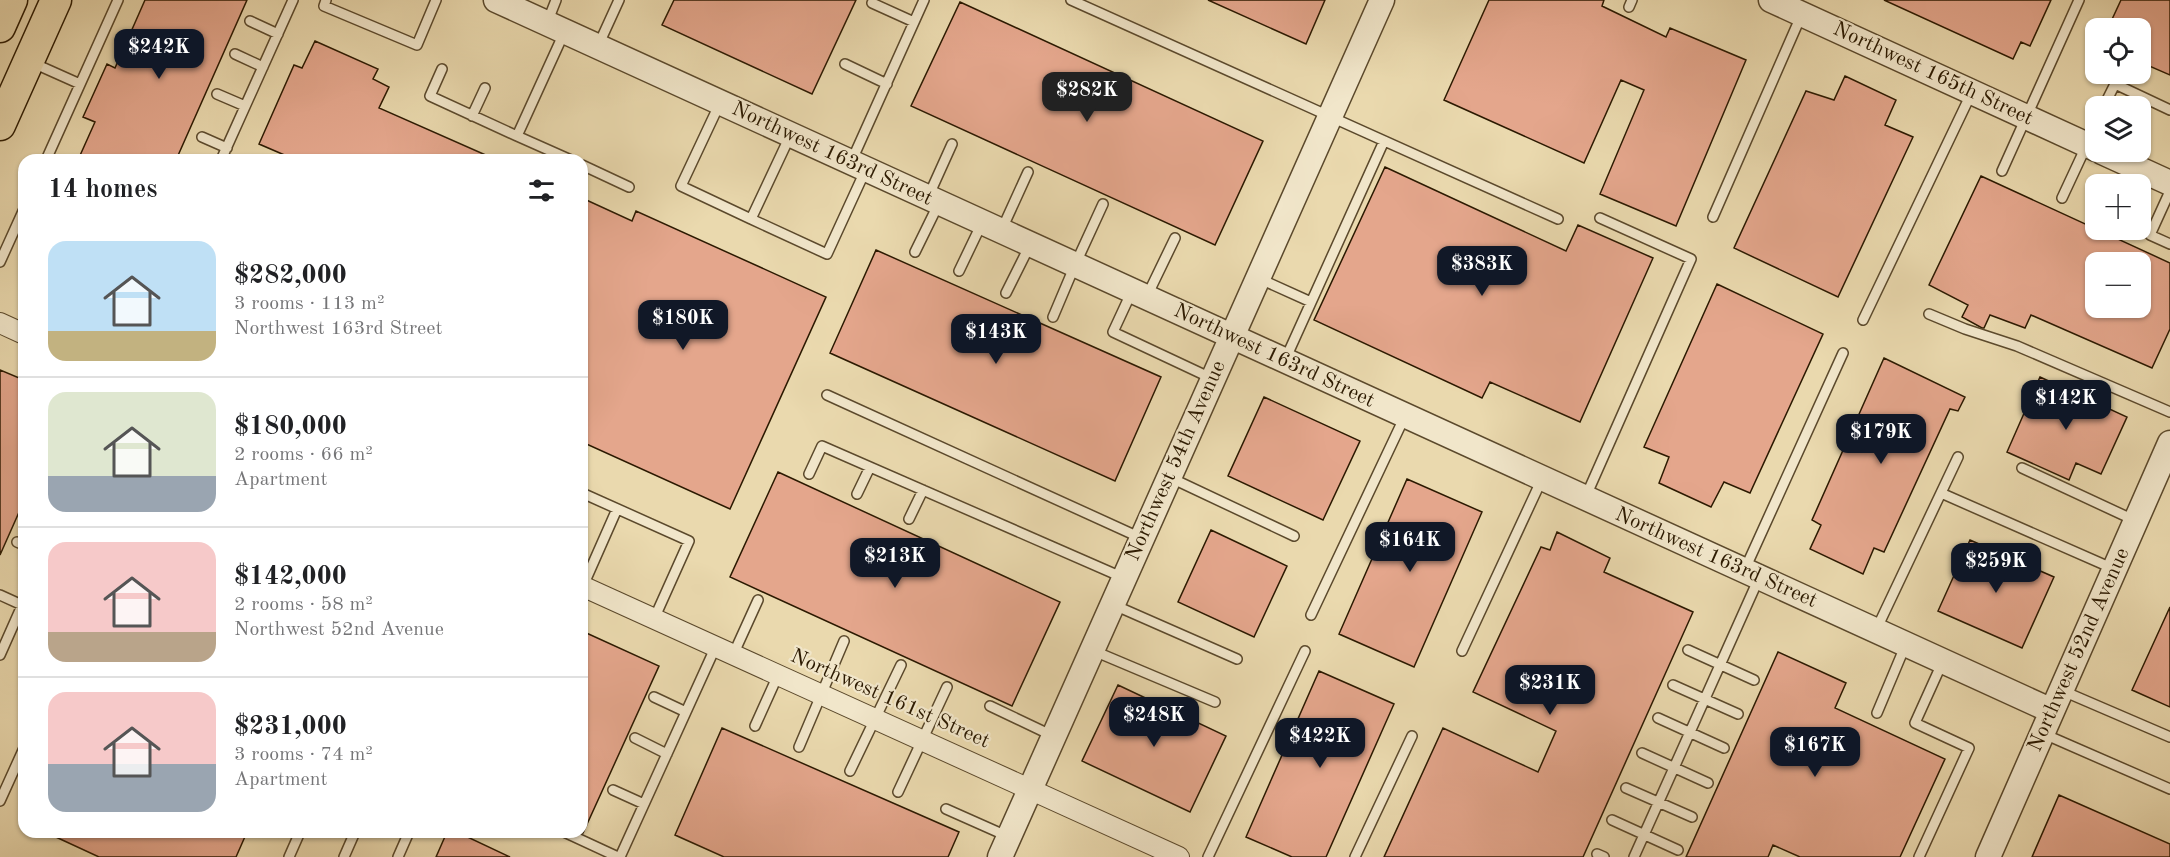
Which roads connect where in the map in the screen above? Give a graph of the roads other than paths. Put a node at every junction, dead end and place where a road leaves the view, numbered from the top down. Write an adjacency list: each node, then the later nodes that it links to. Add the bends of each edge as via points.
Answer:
1 (12, 0): 18 (main road)
2 (56, 0): 23 (main road)
3 (118, 0): 27 (lane)
4 (293, 0): 20 (lane)
5 (326, 0): 6 (lane, via 324,6 417,45)
6 (436, 0)
7 (496, 0): 19 (street, Northwest 163rd Street)
8 (556, 0): 19 (lane)
9 (619, 0): 21 (lane)
10 (924, 0): 17 (lane)
11 (1071, 0): 39 (lane)
12 (1382, 0): 39 (street, Northwest 54th Avenue)
13 (2079, 0): 40 (lane)
14 (872, 3): 17 (lane)
15 (1785, 5): 30 (street, Northwest 165th Street); 66 (lane)
16 (250, 21): 20 (lane)
17 (914, 22): 28 (lane)
18 (0, 27)
19 (556, 27): 21 (street, Northwest 163rd Street); 43 (lane)
20 (278, 34): 25 (lane)
21 (598, 46): 35 (street, Northwest 163rd Street)
22 (235, 54): 25 (lane)
23 (28, 61): 27 (lane); 41 (main road)
24 (844, 64): 28 (lane)
25 (263, 67): 36 (lane)
26 (442, 69): 38 (lane, via 430,96)
27 (80, 84): 49 (lane)
28 (887, 84): 54 (lane)
29 (485, 88): 38 (lane)
30 (1972, 92): 40 (street, Northwest 165th Street); 85 (lane)
31 (217, 94): 36 (lane)
32 (2109, 96): 33 (lane, via 2115,84)
33 (2140, 96)
34 (2151, 101): 37 (lane)
35 (720, 102): 42 (street, Northwest 163rd Street); 68 (lane, via 681,186)
36 (245, 106): 48 (lane)
37 (2170, 110)
38 (472, 116): 43 (lane)
39 (1329, 117): 46 (lane); 79 (street, Northwest 54th Avenue)
40 (2026, 117): 45 (street, Northwest 165th Street); 56 (lane)
41 (0, 125)
42 (790, 135): 54 (street, Northwest 163rd Street); 68 (lane)
43 (517, 136): 51 (lane)
44 (202, 137): 48 (lane)
45 (2085, 138)
46 (1384, 141): 69 (lane); 82 (lane)
47 (952, 144): 64 (lane)
48 (227, 148): 50 (lane)
49 (49, 154)
50 (224, 154)
51 (558, 154)
52 (2085, 159): 63 (lane)
53 (2115, 162): 58 (street, Northwest 165th Street)
54 (859, 166): 64 (street, Northwest 163rd Street); 68 (lane, via 827,254)
55 (588, 168): 61 (lane)
56 (2002, 171)
57 (1028, 172): 71 (lane)
58 (2127, 174)
59 (2151, 179): 60 (street, Northwest 165th Street)
60 (2170, 183)
61 (629, 187)
62 (2170, 191): 73 (lane, via 2150,235)
63 (2062, 198)
64 (933, 200): 71 (street, Northwest 163rd Street); 75 (lane)
65 (1103, 204): 77 (lane)
66 (1713, 217)
67 (1600, 218): 106 (lane, via 1691,259)
68 (751, 219)
69 (1558, 219)
70 (18, 222): 76 (lane)
71 (991, 227): 74 (street, Northwest 163rd Street); 78 (lane)
72 (1175, 238): 81 (lane)
73 (2170, 244)
74 (1030, 245): 77 (street, Northwest 163rd Street); 80 (lane)
75 (915, 252)
76 (0, 262)
77 (1075, 265): 81 (street, Northwest 163rd Street); 84 (lane)
78 (959, 272)
79 (1258, 278): 82 (lane); 88 (street, Northwest 54th Avenue)
80 (1006, 293)
81 (1139, 295): 88 (street, Northwest 163rd Street); 91 (lane, via 1113,332)
82 (1311, 302): 90 (lane)
83 (1929, 314): 93 (lane, via 2017,345)
84 (1053, 317)
85 (1863, 320)
86 (0, 323): 87 (street)
87 (18, 331)
88 (1231, 337): 90 (street, Northwest 163rd Street); 91 (street, Northwest 54th Avenue)
89 (1843, 353): 114 (lane)
90 (1284, 362): 94 (street, Northwest 163rd Street)
91 (1212, 379): 100 (street, Northwest 54th Avenue)
92 (827, 395): 111 (lane)
93 (2170, 412)
94 (1405, 416): 101 (street, Northwest 163rd Street); 122 (lane)
95 (2170, 442): 109 (street, Northwest 52nd Avenue)
96 (1958, 458): 103 (lane)
97 (870, 467): 99 (lane, via 822,446); 102 (lane); 104 (lane)
98 (2022, 468): 109 (lane)
99 (809, 474)
100 (1169, 477): 110 (lane); 111 (street, Northwest 54th Avenue)
101 (1542, 479): 106 (street, Northwest 163rd Street); 132 (lane)
102 (922, 490): 108 (lane); 115 (lane)
103 (1941, 493): 112 (lane); 124 (lane)
104 (857, 494)
105 (588, 496): 107 (lane)
106 (1585, 498): 114 (street, Northwest 163rd Street)
107 (617, 509): 113 (lane); 123 (lane, via 689,541)
108 (909, 519)
109 (2136, 521): 112 (street, Northwest 52nd Avenue)
110 (1294, 536)
111 (1141, 538): 115 (street, Northwest 54th Avenue)
112 (2115, 569): 147 (street, Northwest 52nd Avenue)
113 (588, 573)
114 (1752, 574): 124 (street, Northwest 163rd Street); 137 (lane)
115 (1124, 578): 120 (street, Northwest 54th Avenue)
116 (588, 589): 123 (street, Northwest 161st Street)
117 (0, 595): 119 (lane)
118 (758, 600): 130 (lane)
119 (18, 601)
120 (1112, 604): 128 (street, Northwest 54th Avenue); 134 (lane)
121 (18, 613): 126 (lane)
122 (1311, 615)
123 (654, 619): 130 (street, Northwest 161st Street)
124 (1876, 631): 127 (street, Northwest 163rd Street)
125 (844, 641): 142 (lane)
126 (3, 642): 133 (lane)
127 (1906, 644): 135 (street, Northwest 163rd Street); 149 (lane)
128 (1092, 650): 145 (lane); 155 (street, Northwest 54th Avenue)
129 (1688, 650): 137 (lane)
130 (725, 651): 138 (street, Northwest 161st Street); 148 (lane)
131 (1305, 651): 191 (lane)
132 (1462, 651)
133 (0, 654)
134 (1237, 658)
135 (1943, 661): 147 (street, Northwest 163rd Street); 194 (lane, via 1915,723 1969,748)
136 (901, 665): 152 (lane)
137 (1720, 665): 139 (lane); 144 (lane)
138 (778, 675): 142 (street, Northwest 161st Street); 153 (lane)
139 (1754, 680)
140 (1672, 685): 144 (lane)
141 (947, 687): 159 (lane)
142 (822, 694): 152 (street, Northwest 161st Street); 160 (lane)
143 (654, 697): 148 (lane)
144 (1705, 699): 150 (lane); 154 (lane)
145 (1215, 702)
146 (990, 706): 155 (lane)
147 (2052, 711): 157 (lane); 170 (lane); 195 (street, Northwest 52nd Avenue)
148 (686, 712): 163 (lane)
149 (1877, 713)
150 (1738, 714)
151 (1658, 718): 154 (lane)
152 (875, 719): 159 (street, Northwest 161st Street); 166 (lane)
153 (755, 726)
154 (1690, 733): 161 (lane); 165 (lane)
155 (1053, 736): 169 (street, Northwest 54th Avenue)
156 (1412, 736): 192 (lane)
157 (2170, 737)
158 (635, 738): 163 (lane)
159 (922, 740): 169 (street, Northwest 161st Street); 172 (lane)
160 (799, 747)
161 (1724, 748)
162 (1642, 753): 165 (lane)
163 (667, 754): 175 (lane)
164 (18, 761): 173 (lane)
165 (1674, 768): 167 (lane); 174 (lane)
166 (850, 771)
167 (1708, 783)
168 (1626, 788): 174 (lane)
169 (1030, 789): 184 (street, Northwest 54th Avenue); 190 (street, Northwest 161st Street)
170 (2170, 789)
171 (613, 790): 175 (lane)
172 (898, 792)
173 (0, 801)
174 (1659, 802): 177 (lane); 179 (lane)
175 (644, 804): 189 (lane)
176 (946, 809): 184 (lane)
177 (1692, 817)
178 (1612, 820): 179 (lane)
179 (1644, 835): 185 (lane); 193 (lane)
180 (297, 838): 186 (lane)
181 (352, 838): 187 (lane)
182 (406, 838): 188 (lane)
183 (577, 838): 189 (lane)
184 (1004, 847)
185 (1678, 850)
186 (289, 857)
187 (344, 857)
188 (398, 857)
189 (619, 857)
190 (1179, 857)
191 (1208, 857)
192 (1355, 857)
193 (1634, 857)
194 (1919, 857)
195 (1988, 857)

